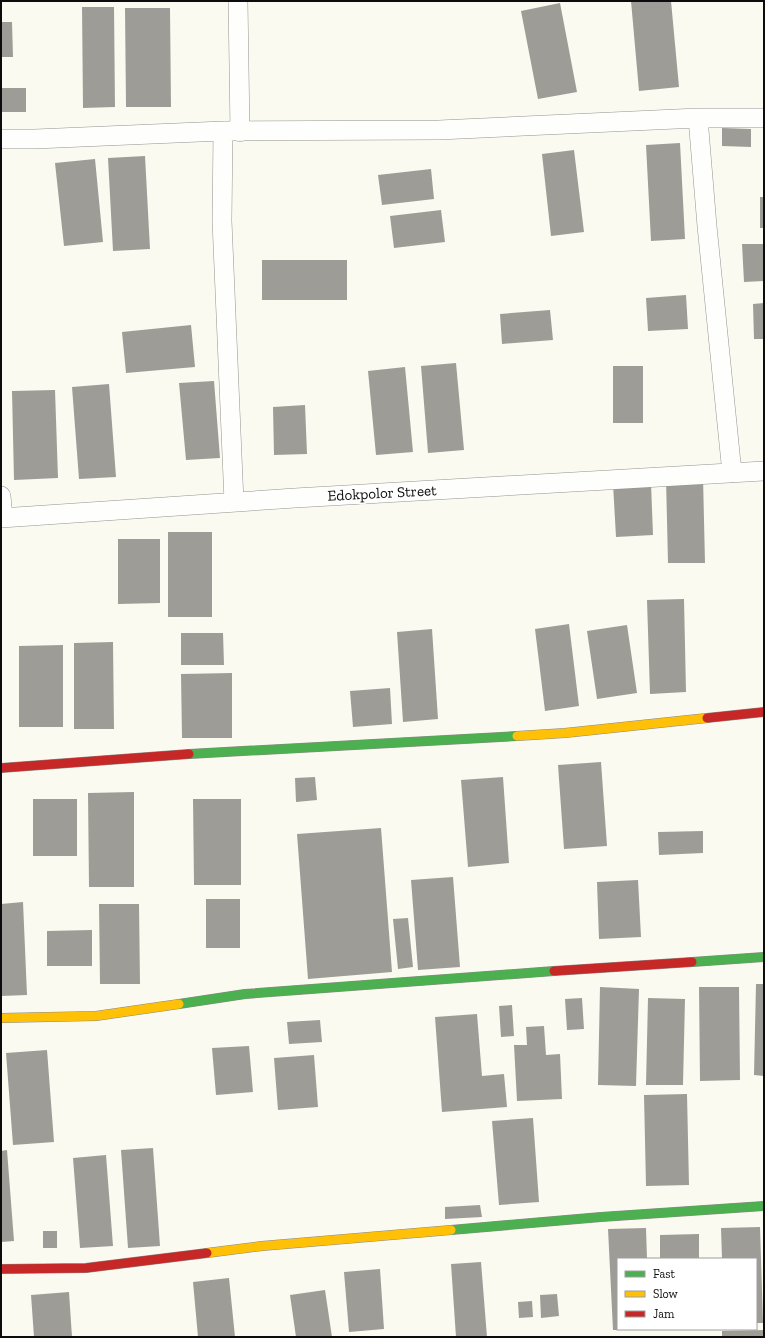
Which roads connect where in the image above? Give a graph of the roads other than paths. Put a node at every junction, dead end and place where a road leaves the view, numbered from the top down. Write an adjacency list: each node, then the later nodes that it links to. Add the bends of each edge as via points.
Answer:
1 (238, 1): 4 (street)
2 (698, 118): 3 (street); 4 (street, via 440,130); 7 (street)
3 (764, 118)
4 (232, 132): 5 (street); 9 (street, via 222,221)
5 (1, 139)
6 (764, 471): 7 (street, Edokpolor Street)
7 (732, 473): 9 (street, Edokpolor Street)
8 (1, 496): 10 (street)
9 (234, 502): 10 (street, Edokpolor Street)
10 (2, 518)
11 (764, 712): 12 (street, via 565,732)
12 (1, 768)
13 (764, 957): 14 (street, via 467,976 245,994 96,1016)
14 (1, 1018)
15 (764, 1206): 16 (street, via 262,1246 86,1268)
16 (1, 1269)

